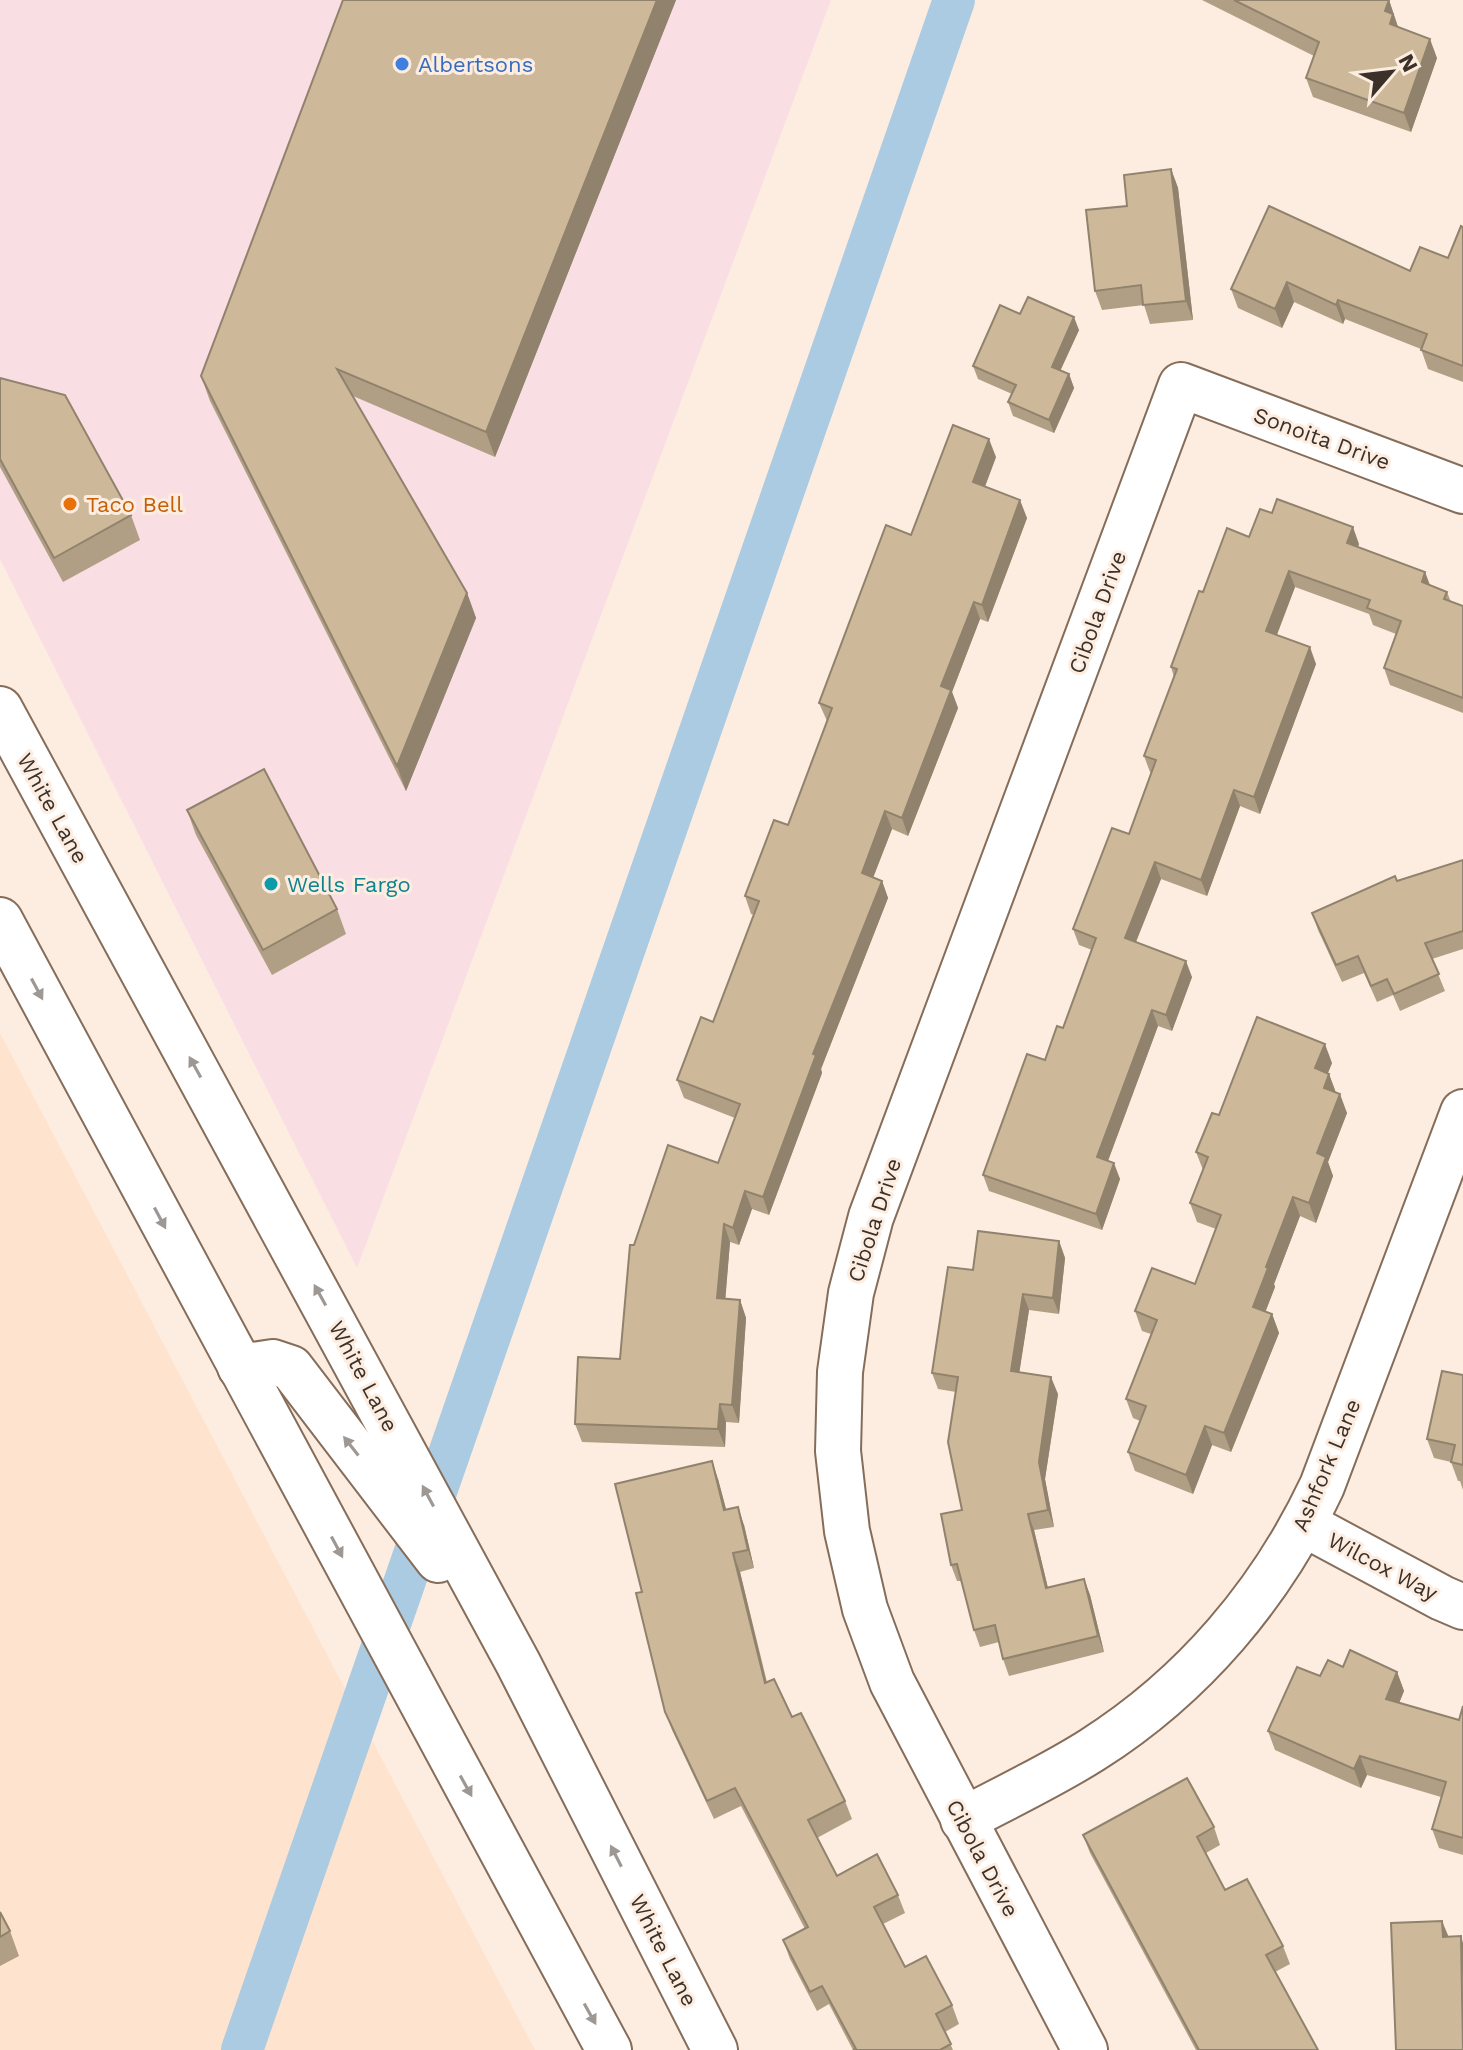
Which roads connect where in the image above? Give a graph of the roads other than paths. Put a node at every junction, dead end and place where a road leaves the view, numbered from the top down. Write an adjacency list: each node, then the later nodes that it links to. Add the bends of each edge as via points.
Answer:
1 (1181, 385): 2 (main road, Sonoita Drive); 11 (main road, Cibola Drive, via 871,1217 851,1293 840,1372 847,1531 865,1609 892,1682)
2 (1463, 491)
3 (0, 709): 4 (main road, White Lane)
4 (12, 762): 10 (main road, White Lane, one-way to 4, via 357,1363)
5 (0, 920): 7 (main road, one-way to 7)
6 (1463, 1112): 8 (main road, Ashfork Lane)
7 (240, 1367): 10 (main road, one-way to 7, via 291,1368 273,1362); 12 (main road, one-way to 12)
8 (1304, 1524): 9 (main road, Wilcox Way); 11 (main road, Ashfork Lane, via 1265,1587 1213,1651 1151,1708 1091,1750)
9 (1463, 1607)
10 (518, 1663): 13 (main road, White Lane, one-way to 10)
11 (963, 1820): 14 (main road, Cibola Drive)
12 (609, 2050)
13 (715, 2050)
14 (1085, 2050)

